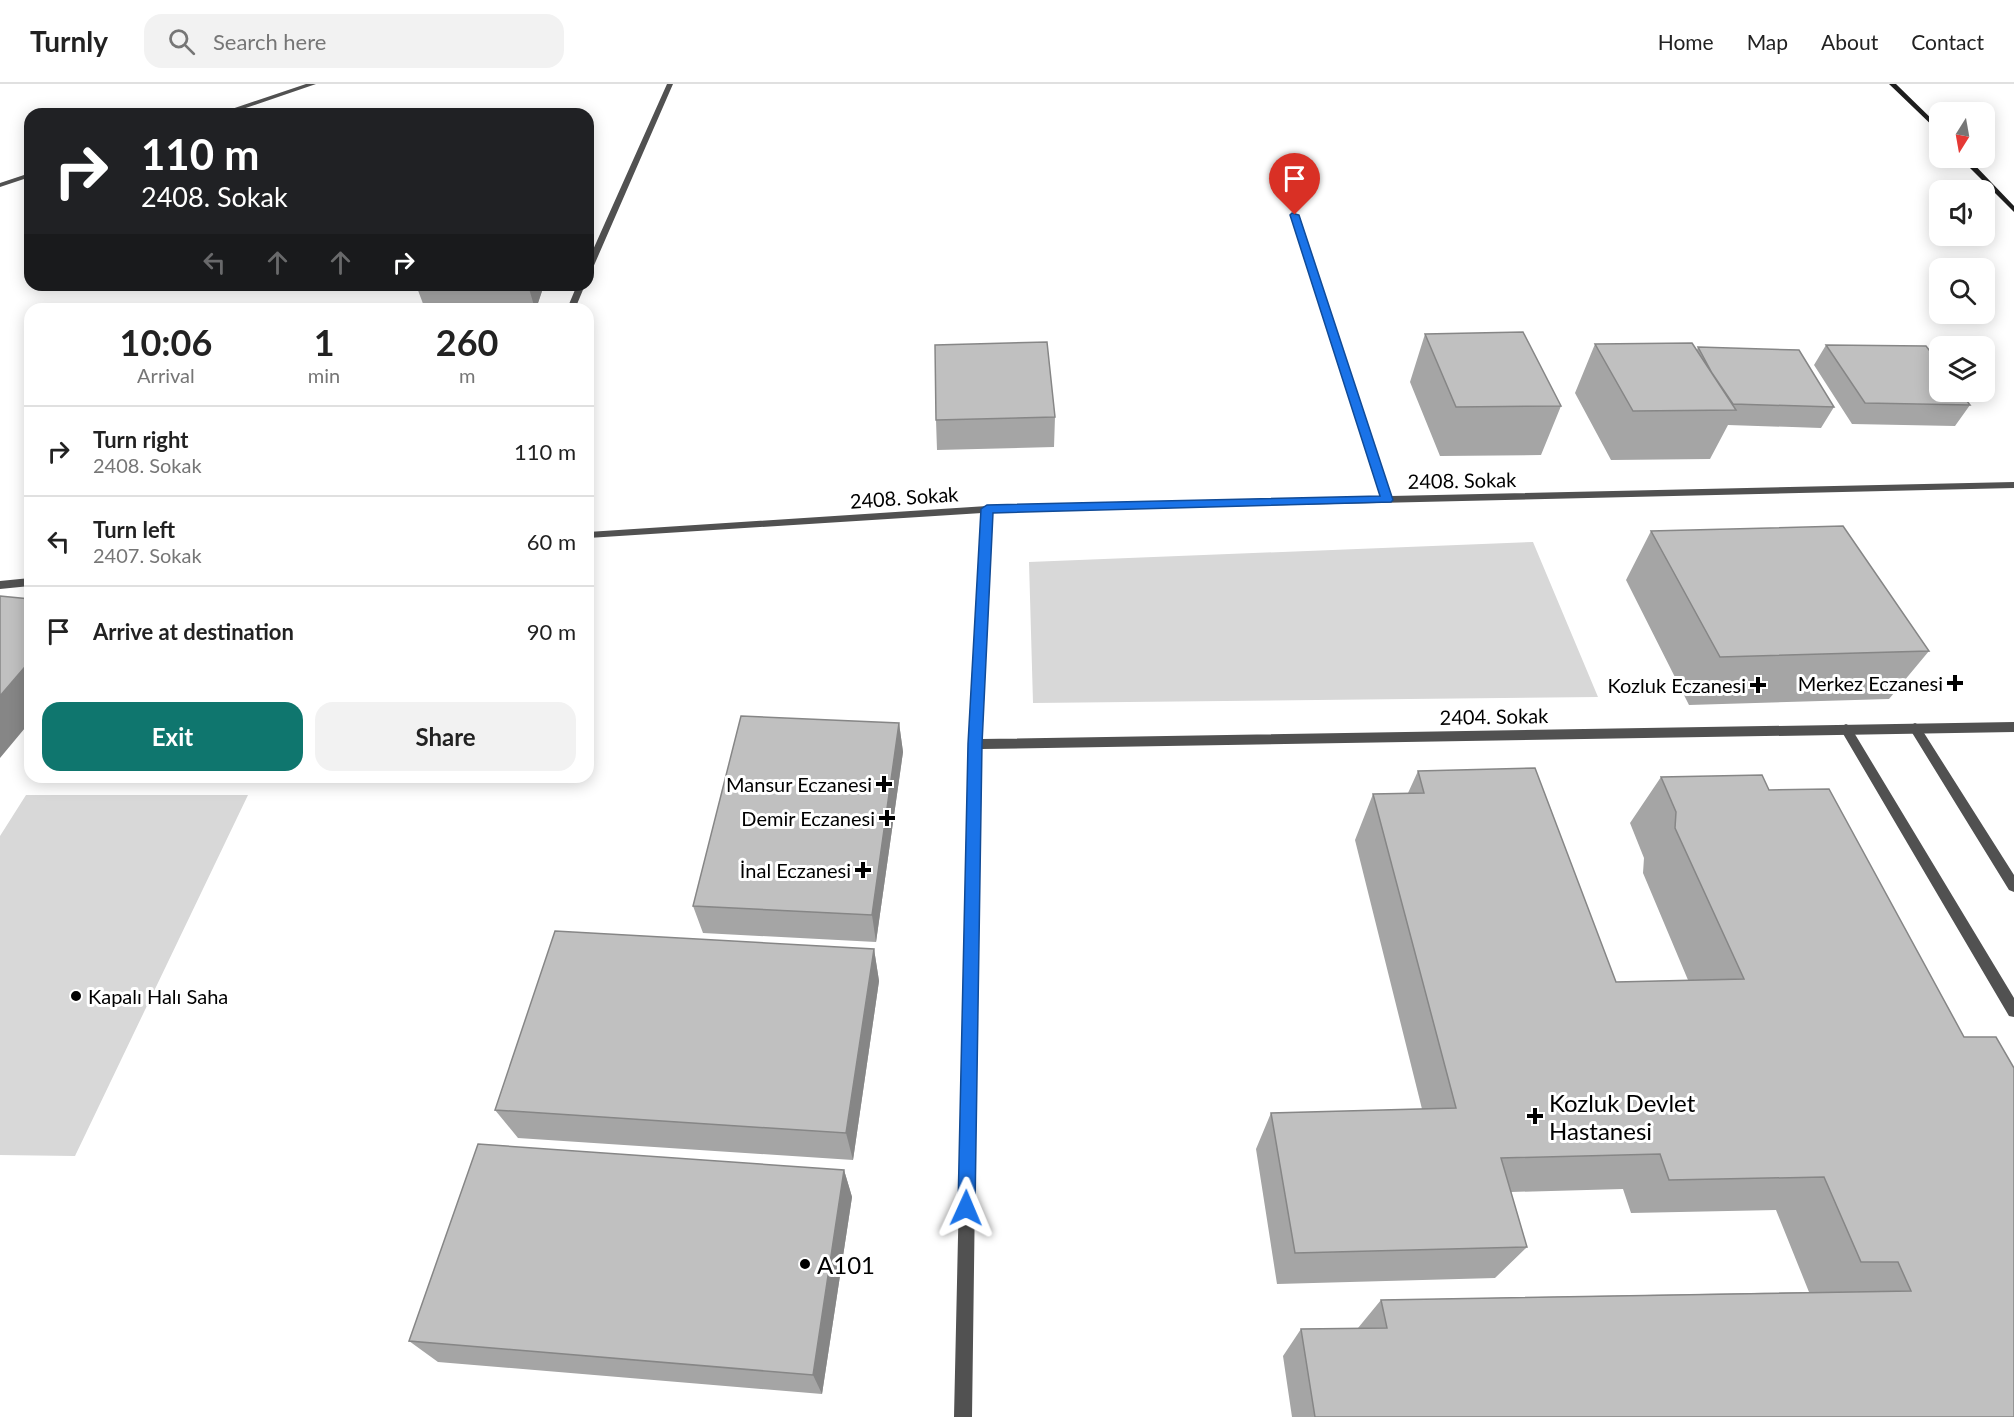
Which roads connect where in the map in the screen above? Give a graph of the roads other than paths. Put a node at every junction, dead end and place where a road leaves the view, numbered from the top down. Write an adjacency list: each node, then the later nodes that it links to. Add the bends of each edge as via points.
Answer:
1 (313, 84): 4 (street)
2 (670, 84): 11 (street)
3 (1892, 84): 5 (street)
4 (239, 108)
5 (1929, 120)
6 (1974, 168): 9 (street)
7 (24, 177): 8 (street)
8 (0, 184)
9 (2014, 210)
10 (1295, 215): 13 (street)
11 (594, 256)
12 (2014, 485): 13 (street, 2408. Sokak)
13 (1387, 500): 14 (street, 2408. Sokak)
14 (987, 509): 15 (street, 2408. Sokak); 21 (street)
15 (594, 536)
16 (24, 583): 17 (street)
17 (2, 586)
18 (2014, 727): 19 (street, 2404. Sokak)
19 (1915, 728): 20 (street, 2404. Sokak); 22 (street)
20 (1846, 729): 21 (street, 2404. Sokak); 23 (street)
21 (975, 744): 24 (street)
22 (2014, 886)
23 (2014, 1011)
24 (963, 1417)

